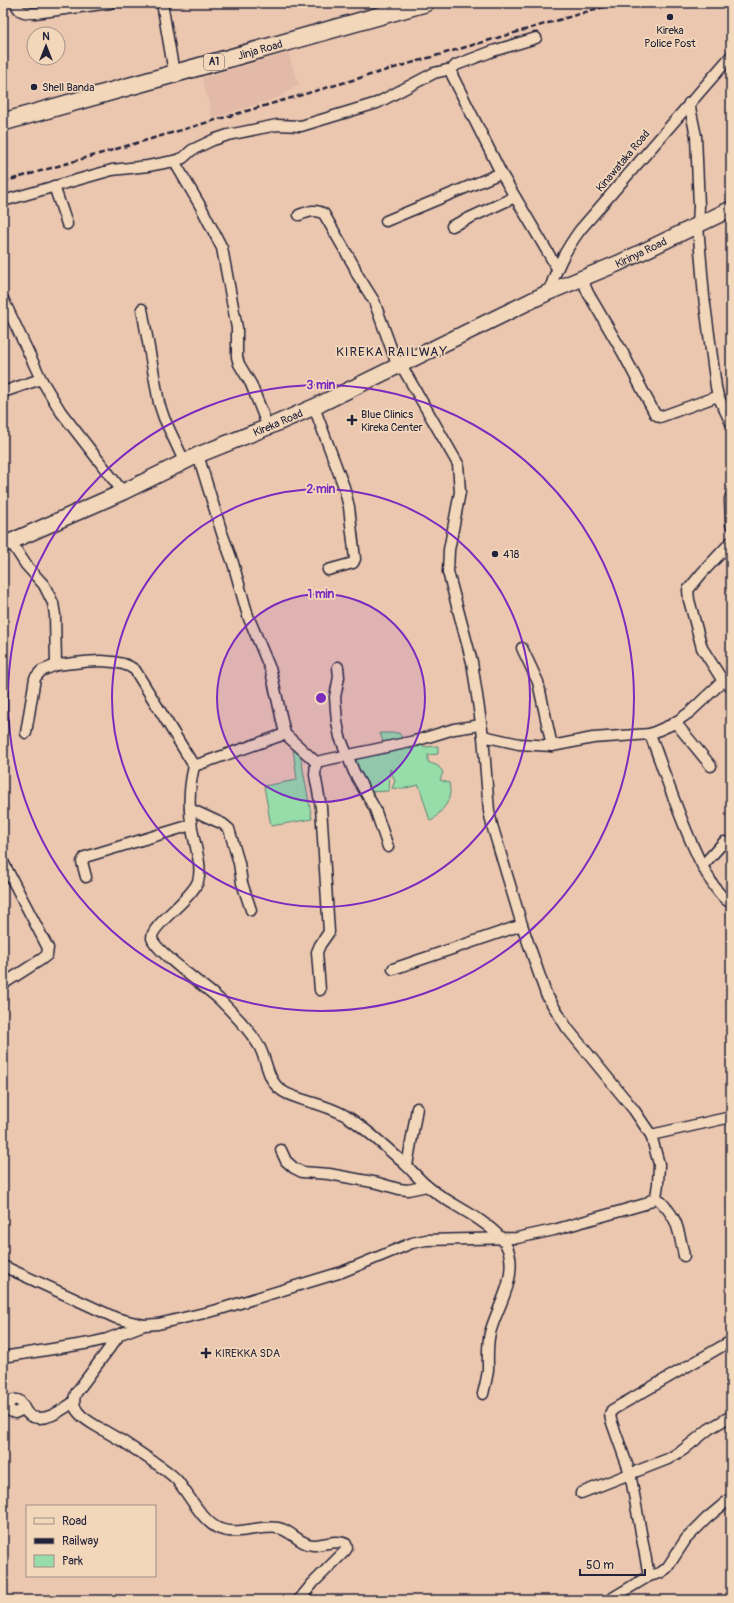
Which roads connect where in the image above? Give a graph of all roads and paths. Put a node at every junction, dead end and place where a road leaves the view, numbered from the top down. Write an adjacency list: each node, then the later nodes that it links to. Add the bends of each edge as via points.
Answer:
1 (16, 3): 5 (street, via 25,13)
2 (110, 3): 5 (street)
3 (162, 3): 9 (street)
4 (425, 3): 9 (highway, Jinja Road / A1)
5 (76, 5)
6 (536, 38): 8 (street, via 456,65)
7 (731, 56): 10 (street, Kinawataka Road)
8 (452, 72): 12 (street, via 447,70 434,73 377,103 300,126 277,125 228,135 192,150 183,158); 13 (street)
9 (174, 73): 11 (highway, Jinja Road / A1)
10 (689, 103): 22 (street, via 696,136); 23 (street, Kinawataka Road, via 580,230)
11 (3, 122)
12 (174, 161): 14 (street, via 112,170); 34 (street, via 222,248 237,328 237,357)
13 (501, 173): 15 (street); 19 (street)
14 (54, 186): 16 (street); 20 (street)
15 (515, 197): 21 (street); 23 (street)
16 (3, 201)
17 (731, 209): 22 (main road, Kirinya Road)
18 (299, 215): 28 (street, via 315,210 324,214 356,274 373,299)
19 (386, 221)
20 (67, 224)
21 (452, 226)
22 (698, 226): 24 (main road, Kirinya Road); 31 (street, via 704,297)
23 (557, 268): 25 (street, Kinawataka Road)
24 (582, 279): 25 (main road, Kirinya Road); 31 (street, via 655,414 660,416)
25 (549, 292): 28 (main road, Kireka Road)
26 (3, 299): 29 (street)
27 (142, 309): 36 (street, via 159,403)
28 (400, 366): 32 (main road, Kireka Road); 48 (street, via 458,464 460,492 448,550 448,572 470,653)
29 (41, 379): 30 (street); 37 (street, via 61,412)
30 (3, 392)
31 (718, 396): 33 (street)
32 (314, 407): 34 (main road, Kireka Road); 42 (street, via 344,487 355,559 353,563)
33 (731, 423)
34 (268, 427): 35 (main road, Kireka Road)
35 (198, 455): 36 (main road, Kireka Road); 50 (street, via 248,616 271,671)
36 (184, 461): 37 (main road, Kireka Road)
37 (123, 492): 41 (main road, Kireka Road)
38 (731, 496): 39 (street)
39 (731, 525)
40 (731, 542): 46 (street, via 688,590 702,648)
41 (7, 543): 44 (street, via 44,585 53,603)
42 (328, 570)
43 (522, 648): 53 (street, via 538,682)
44 (56, 665): 49 (street, via 40,671 35,678); 56 (street, via 109,662 131,667)
45 (338, 667): 54 (street, via 339,677 335,696 337,722 340,737)
46 (727, 684): 47 (street)
47 (675, 722): 51 (street); 57 (street)
48 (481, 724): 52 (street); 54 (street)
49 (26, 733)
50 (285, 734): 55 (street); 56 (street)
51 (650, 734): 53 (street, via 594,738); 63 (street, via 689,838)
52 (483, 736): 53 (street, via 519,744); 67 (street, via 489,811)
53 (552, 746)
54 (349, 755): 55 (street); 61 (street, via 354,772 374,809)
55 (316, 762): 70 (street, via 329,932 317,952)
56 (194, 766): 58 (street)
57 (711, 766)
58 (190, 809): 59 (street); 66 (street, via 229,829)
59 (191, 825): 64 (street, via 85,857 82,862); 75 (street, via 199,867 198,878 193,890 156,927 152,936 153,941 170,959 220,1000 253,1036 274,1083 280,1090 348,1117)
60 (724, 842): 63 (street)
61 (388, 847)
62 (3, 862): 69 (street, via 48,948 47,955)
63 (703, 865): 65 (street, via 722,898)
64 (86, 877)
65 (731, 903)
66 (251, 910)
67 (522, 925): 68 (street); 73 (street, via 546,994 557,1014)
68 (393, 969)
69 (3, 984)
70 (320, 990)
71 (417, 1108): 75 (street)
72 (731, 1117): 73 (street)
73 (651, 1135): 77 (street, via 659,1164)
74 (281, 1150): 76 (street, via 286,1161 302,1172 399,1189)
75 (407, 1166): 76 (street)
76 (427, 1186): 78 (street, via 472,1213)
77 (656, 1197): 78 (street, via 645,1204 536,1235); 79 (street, via 672,1214)
78 (502, 1240): 81 (street, via 440,1239 412,1243 342,1272 186,1318); 85 (street, via 508,1247 510,1258 509,1282 491,1331 488,1372)
79 (684, 1256)
80 (3, 1266): 81 (street, via 116,1318)
81 (144, 1325): 82 (street)
82 (120, 1334): 84 (street, via 90,1342); 86 (street, via 76,1392)
83 (731, 1341): 89 (street, via 612,1410 611,1420)
84 (3, 1356)
85 (483, 1394)
86 (74, 1402): 87 (street, via 54,1414 40,1418 28,1415); 93 (street, via 78,1413 86,1420 166,1470 176,1479 206,1519 218,1529 234,1531 276,1528 308,1544 346,1544 345,1551)
87 (24, 1409)
88 (731, 1416): 89 (street, via 709,1429 677,1454)
89 (630, 1473): 90 (street); 92 (street)
90 (581, 1493)
91 (731, 1498): 92 (street, via 686,1538 668,1568)
92 (650, 1576): 94 (street)
93 (299, 1600)
94 (609, 1600)

